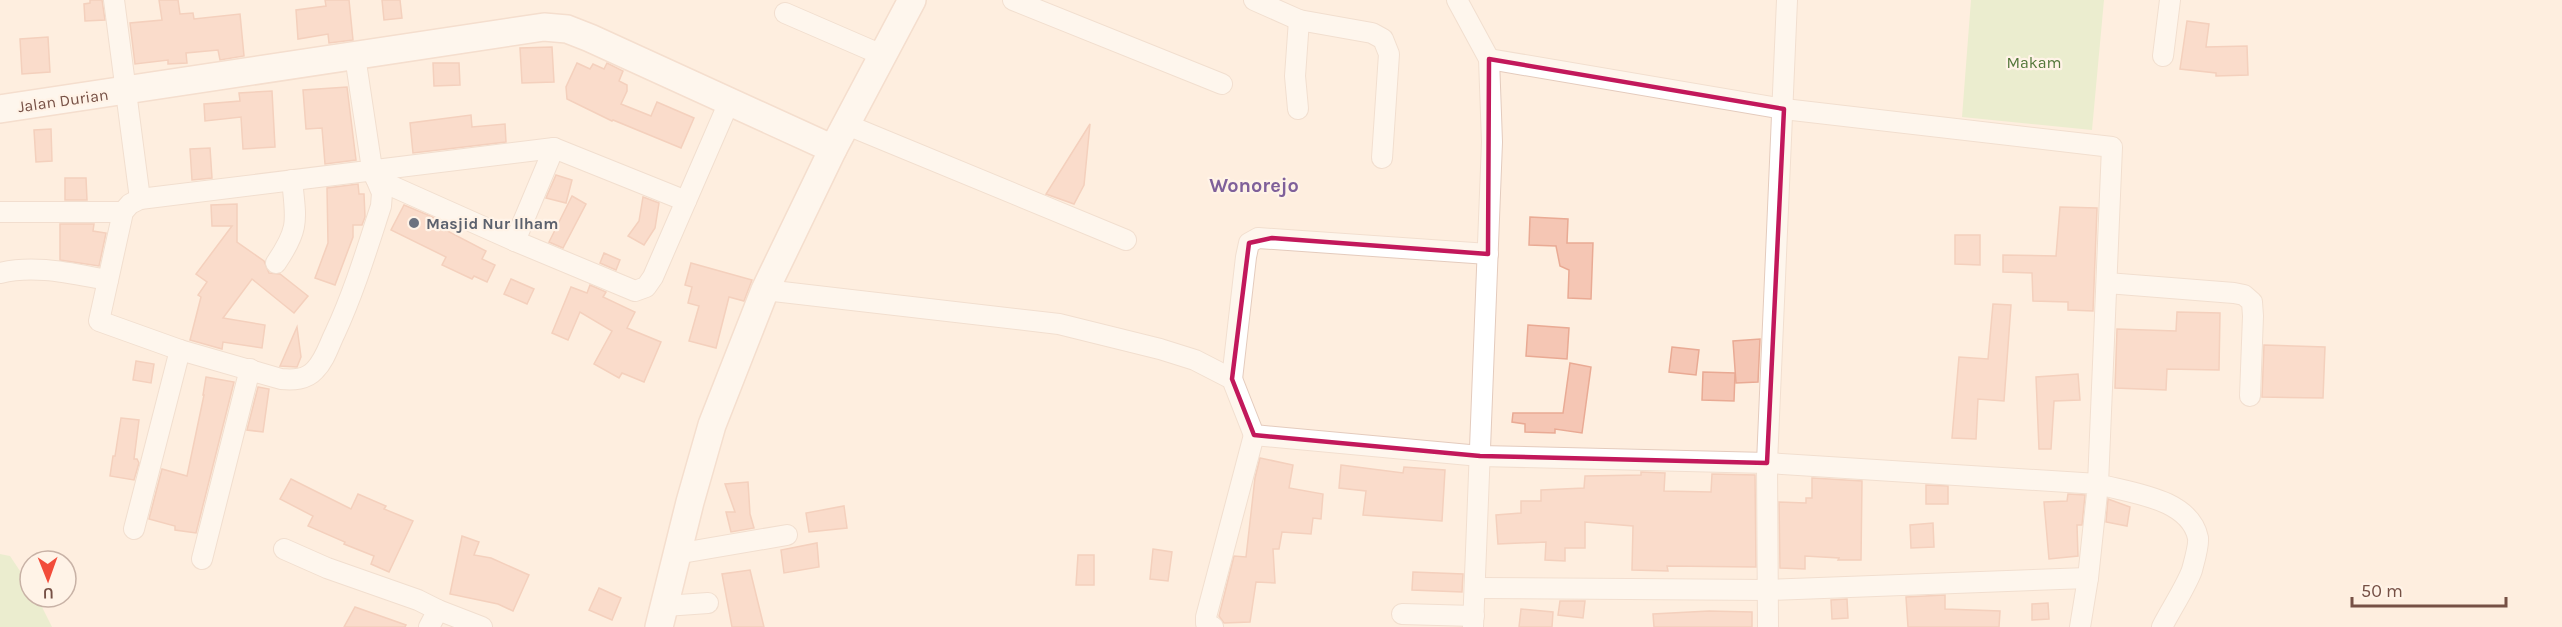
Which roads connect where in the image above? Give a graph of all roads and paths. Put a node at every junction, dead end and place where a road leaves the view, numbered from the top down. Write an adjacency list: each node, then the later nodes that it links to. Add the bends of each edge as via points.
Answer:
1 (114, 0): 15 (street)
2 (912, 0): 10 (street)
3 (1013, 0): 14 (street)
4 (1254, 0): 9 (street)
5 (1457, 0): 13 (street)
6 (1787, 0): 19 (street)
7 (2170, 0): 12 (street)
8 (785, 13): 10 (street)
9 (1299, 20): 18 (street, via 1295,76); 23 (street, via 1372,33 1383,39 1389,54)
10 (882, 55): 20 (street)
11 (355, 56): 15 (street, Jalan Durian); 16 (street, Jalan Durian, via 518,29 567,29); 24 (street)
12 (2163, 56)
13 (1490, 59): 19 (street); 32 (street)
14 (1222, 84)
15 (126, 91): 17 (street, Jalan Durian); 26 (street)
16 (729, 102): 22 (street, Jalan Durian); 27 (street)
17 (0, 109)
18 (1298, 109)
19 (1784, 109): 36 (street, via 2112,147); 44 (street)
20 (845, 124): 22 (street); 30 (street)
21 (554, 148): 24 (street); 27 (street); 31 (street)
22 (833, 149): 37 (street)
23 (1382, 158)
24 (374, 174): 25 (street); 31 (street); 39 (street, via 382,193 381,207 352,296 315,371 293,380)
25 (292, 180): 26 (street); 33 (street, via 295,230)
26 (140, 199): 29 (street)
27 (686, 201): 31 (street, via 653,277 646,287 634,291)
28 (0, 212): 29 (street)
29 (123, 212): 35 (street)
30 (1126, 240)
31 (515, 241)
32 (1488, 254): 40 (street, via 1258,238 1249,243 1246,257); 43 (street)
33 (276, 263)
34 (0, 273): 35 (street, via 46,270)
35 (108, 280): 38 (street, via 99,321)
36 (2107, 283): 41 (street, via 2244,295 2252,302 2253,316); 45 (street)
37 (765, 290): 40 (street, via 1059,324 1195,360); 49 (street, via 712,425)
38 (180, 350): 39 (street); 46 (street)
39 (249, 369): 50 (street)
40 (1232, 379): 42 (street)
41 (2250, 396)
42 (1254, 435): 43 (street); 60 (street, via 1206,617 1206,623)
43 (1480, 456): 44 (street); 52 (street)
44 (1767, 463): 45 (street); 53 (street)
45 (2098, 484): 51 (street); 63 (street, via 2165,503 2180,510 2191,523 2198,539 2192,571)
46 (134, 529)
47 (787, 535): 49 (street)
48 (284, 549): 57 (street, via 418,600)
49 (676, 554): 56 (street)
50 (202, 559)
51 (2088, 578): 53 (street); 62 (street)
52 (1476, 588): 53 (street); 58 (street)
53 (1768, 590): 61 (street)
54 (708, 603): 56 (street)
55 (1402, 614): 58 (street)
56 (662, 617)
57 (433, 619): 59 (street)
58 (1473, 621)
59 (482, 627)
60 (1213, 627)
61 (1768, 627)
62 (2080, 627)
63 (2162, 627)

